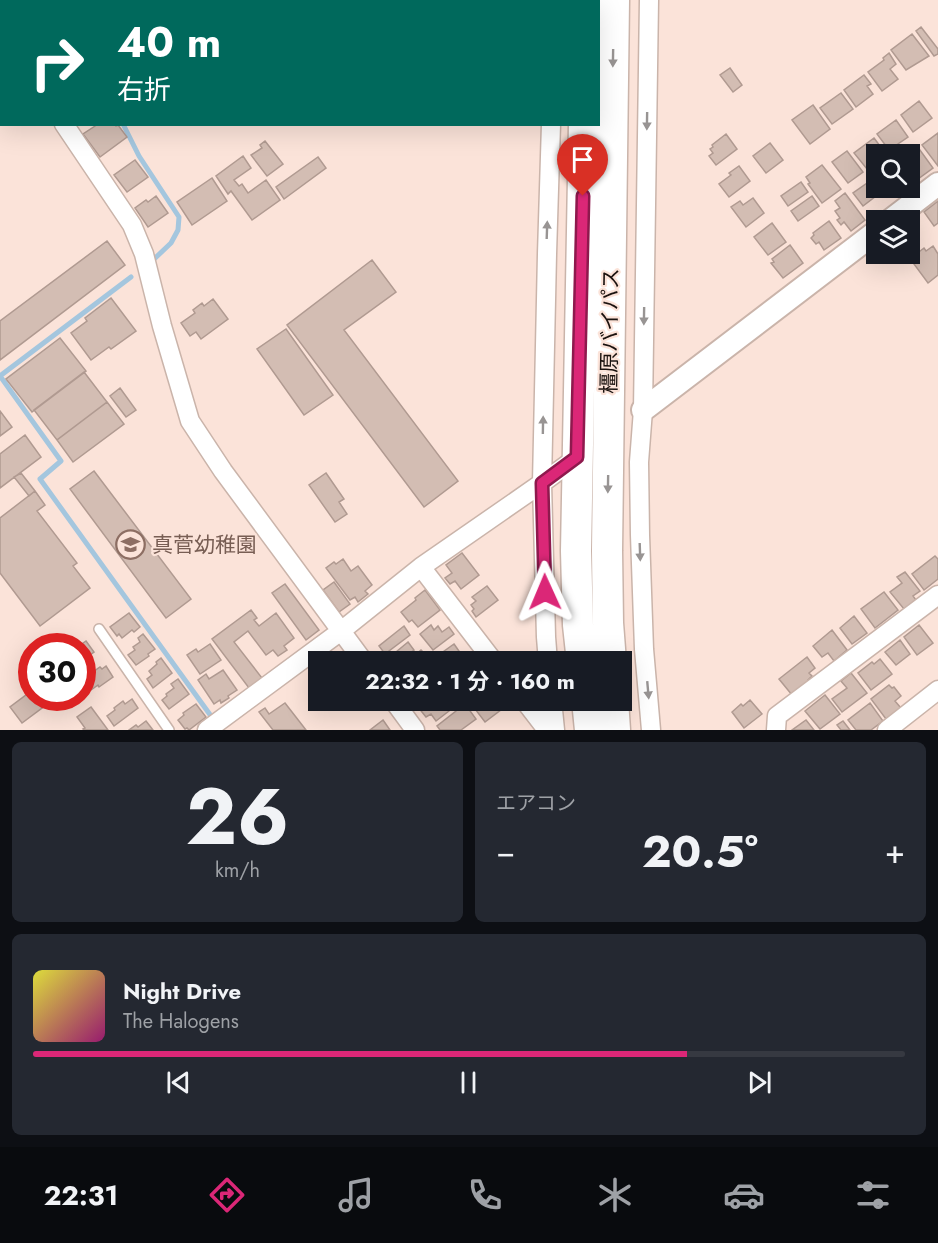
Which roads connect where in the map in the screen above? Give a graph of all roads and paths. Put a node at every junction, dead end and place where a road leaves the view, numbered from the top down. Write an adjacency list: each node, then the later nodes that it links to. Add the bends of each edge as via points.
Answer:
1 (614, 0): 10 (highway, 橿原バイパス, one-way to 10)
2 (649, 0): 9 (street, one-way to 9)
3 (65, 126): 16 (street, via 132,225 144,254 190,421)
4 (551, 126): 12 (street, one-way to 4)
5 (584, 126): 11 (highway, 橿原バイパス)
6 (938, 184): 7 (street)
7 (904, 210)
8 (866, 240): 9 (street)
9 (643, 410): 10 (street); 35 (street, one-way to 35, via 640,535)
10 (609, 435): 11 (street); 21 (highway, 橿原バイパス, one-way to 21)
11 (577, 457): 12 (street); 20 (highway, 橿原バイパス)
12 (542, 483): 13 (street); 19 (street)
13 (421, 567): 16 (street); 18 (street)
14 (938, 595): 36 (street, via 777,716)
15 (99, 629): 28 (lane)
16 (341, 631): 17 (street); 29 (street)
17 (356, 651)
18 (486, 651)
19 (547, 651)
20 (581, 651)
21 (610, 651)
22 (938, 690): 37 (street)
23 (401, 711): 30 (street)
24 (532, 711): 31 (street)
25 (553, 711): 32 (street)
26 (588, 711): 33 (highway)
27 (614, 711): 34 (highway)
28 (169, 730)
29 (207, 730)
30 (415, 730)
31 (547, 730)
32 (555, 730)
33 (590, 730)
34 (615, 730)
35 (651, 730)
36 (776, 730)
37 (887, 730)

